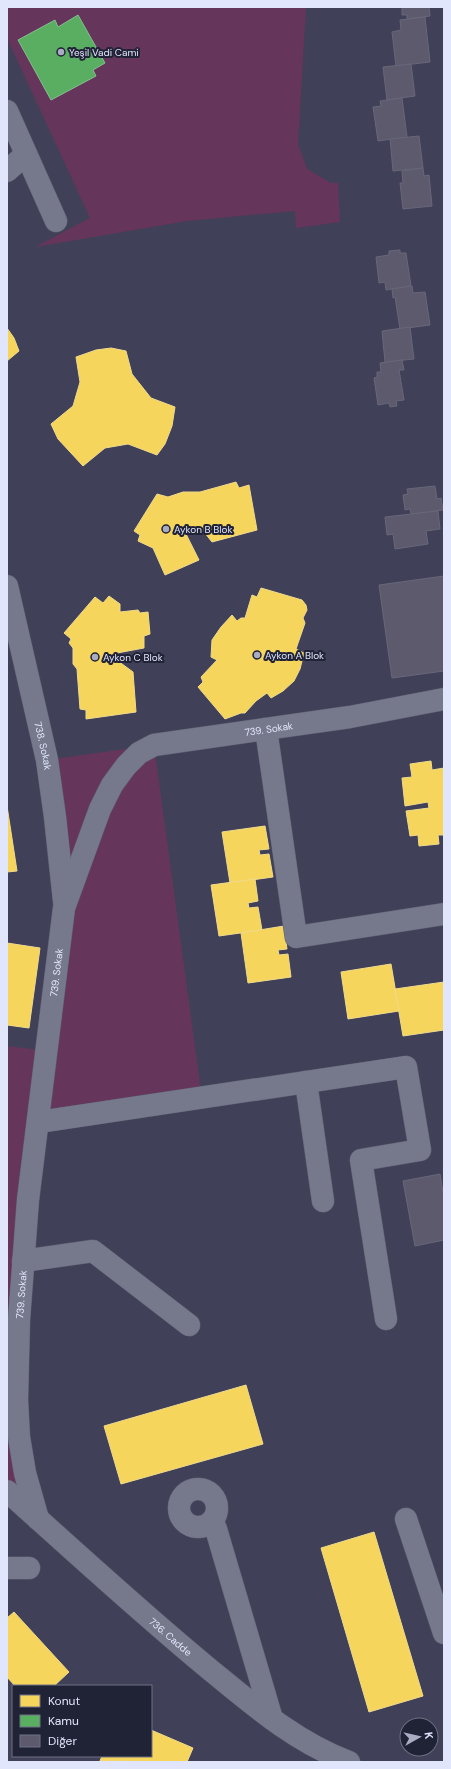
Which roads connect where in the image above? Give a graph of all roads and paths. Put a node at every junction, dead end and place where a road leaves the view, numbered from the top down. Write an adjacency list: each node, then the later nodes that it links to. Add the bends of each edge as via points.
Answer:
1 (7, 111): 2 (street)
2 (26, 154): 3 (street); 4 (street)
3 (7, 171)
4 (56, 222)
5 (7, 586): 8 (street, 738. Sokak, via 47,760)
6 (444, 699): 7 (street, 739. Sokak, via 350,717)
7 (266, 729): 8 (street, 739. Sokak, via 154,745 139,753 112,785 103,803); 9 (street, via 296,937)
8 (64, 908): 11 (street, 739. Sokak)
9 (444, 914)
10 (306, 1082): 11 (street); 12 (street); 14 (street, via 406,1067 420,1150 361,1160)
11 (39, 1122): 13 (street, 739. Sokak, via 28,1200)
12 (323, 1201)
13 (23, 1261): 15 (street, via 93,1251); 17 (street, 739. Sokak, via 17,1407 25,1474)
14 (386, 1319)
15 (189, 1325)
16 (7, 1491): 17 (street, 736. Cadde)
17 (38, 1519): 23 (street, 736. Cadde, via 194,1656)
18 (406, 1519): 22 (street)
19 (212, 1521): 23 (street)
20 (7, 1568): 21 (street)
21 (29, 1568)
22 (444, 1633)
23 (272, 1719): 24 (street, 736. Cadde, via 294,1735)
24 (349, 1762)

